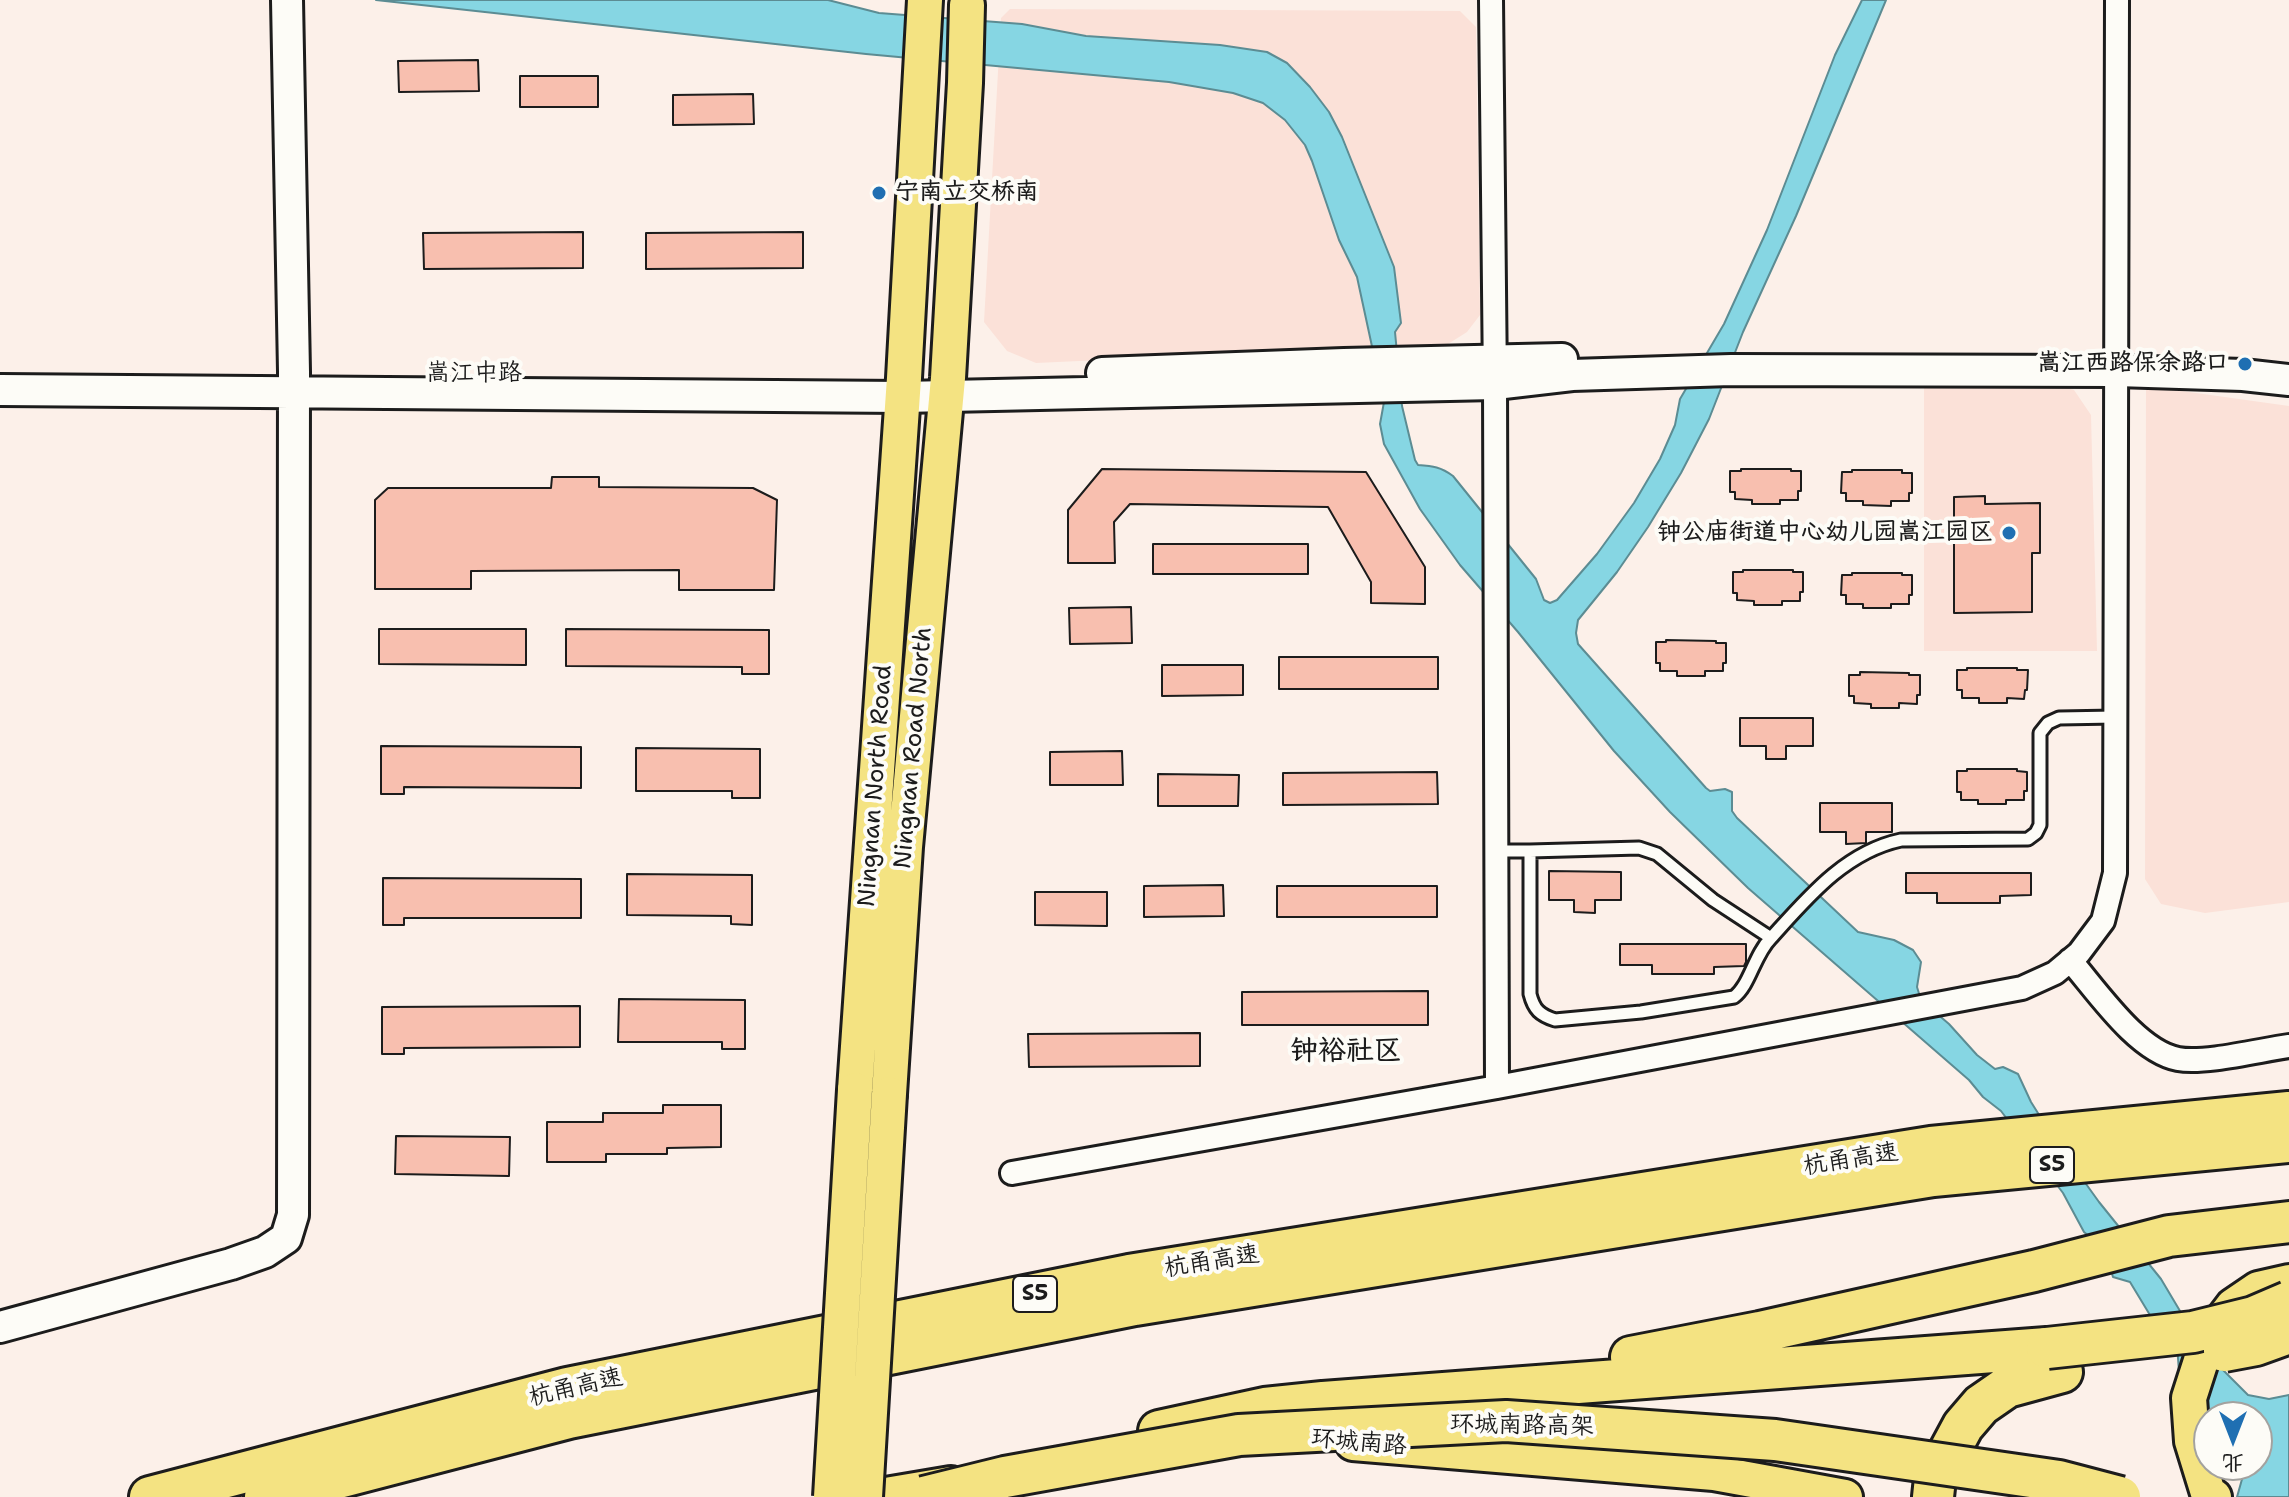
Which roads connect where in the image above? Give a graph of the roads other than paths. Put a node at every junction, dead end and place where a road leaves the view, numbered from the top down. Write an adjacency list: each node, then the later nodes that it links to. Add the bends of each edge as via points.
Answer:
1 (287, 0): 11 (street)
2 (925, 0): 12 (main road, Ningnan North Road)
3 (1491, 0): 9 (street)
4 (2117, 0): 7 (street)
5 (967, 2): 13 (main road, Ningnan Road North)
6 (2289, 362): 7 (street)
7 (2117, 363): 9 (street, via 1572,375); 9 (street, via 1776,354 1674,356); 10 (street); 15 (street)
8 (0, 370): 11 (street, 嵩江中路)
9 (1495, 372): 13 (street); 13 (street, via 1433,361); 16 (street)
10 (2289, 380)
11 (294, 382): 12 (street, 嵩江中路); 14 (street, 嵩江中路); 30 (street, via 293,1215 286,1238 231,1264)
12 (903, 387): 13 (street, 嵩江中路); 37 (main road, Ningnan North Road, bridge)
13 (948, 388): 38 (main road, Ningnan Road North, bridge, via 905,847)
14 (0, 390)
15 (2115, 717): 18 (lane, via 2059,718 2040,733 2040,825 2028,839 1887,843 1834,872); 19 (street, via 2115,873 2103,921)
16 (1496, 851): 17 (lane); 21 (street)
17 (1530, 851): 18 (lane, via 1639,848 1657,854); 18 (lane, via 1530,994 1533,1008 1542,1016 1555,1020 1641,1012 1734,997 1743,991)
18 (1771, 938)
19 (2070, 960): 20 (street, via 2136,1036 2177,1059); 21 (street, via 2022,988)
20 (2289, 1046)
21 (1497, 1087): 26 (street)
22 (2289, 1112): 23 (highway, 杭甬高速 / S5)
23 (2167, 1139): 24 (highway, 杭甬高速 / S5); 25 (highway, 杭甬高速 / S5)
24 (2289, 1142)
25 (1932, 1162): 35 (highway, 杭甬高速 / S5, via 1114,1278 567,1388); 36 (highway, 杭甬高速 / S5, via 1135,1305 569,1418)
26 (1012, 1173)
27 (2289, 1222): 32 (highway, via 2169,1236 1715,1341)
28 (2289, 1282): 43 (main road, via 2258,1289 2233,1306 2208,1339 2189,1398 2192,1441 2208,1493)
29 (2289, 1302): 32 (highway, bridge, via 2193,1332 2047,1348)
30 (0, 1327)
31 (2289, 1333): 41 (highway, bridge, via 2256,1345 2062,1372 2007,1387 1963,1426 1935,1478)
32 (1393, 1395): 33 (highway, bridge, via 1265,1408 1154,1432)
33 (1005, 1477): 34 (highway, 环城南路高架, bridge); 42 (highway, 环城南路高架, bridge, via 1239,1435 1506,1421 1775,1440 2059,1481)
34 (921, 1494): 39 (main road, 环城南路); 40 (main road, 环城南路, via 1298,1438 1714,1473)
35 (150, 1497)
36 (265, 1497)
37 (831, 1497)
38 (865, 1497)
39 (874, 1497)
40 (1845, 1497)
41 (1933, 1497)
42 (2120, 1497)
43 (2214, 1497)

